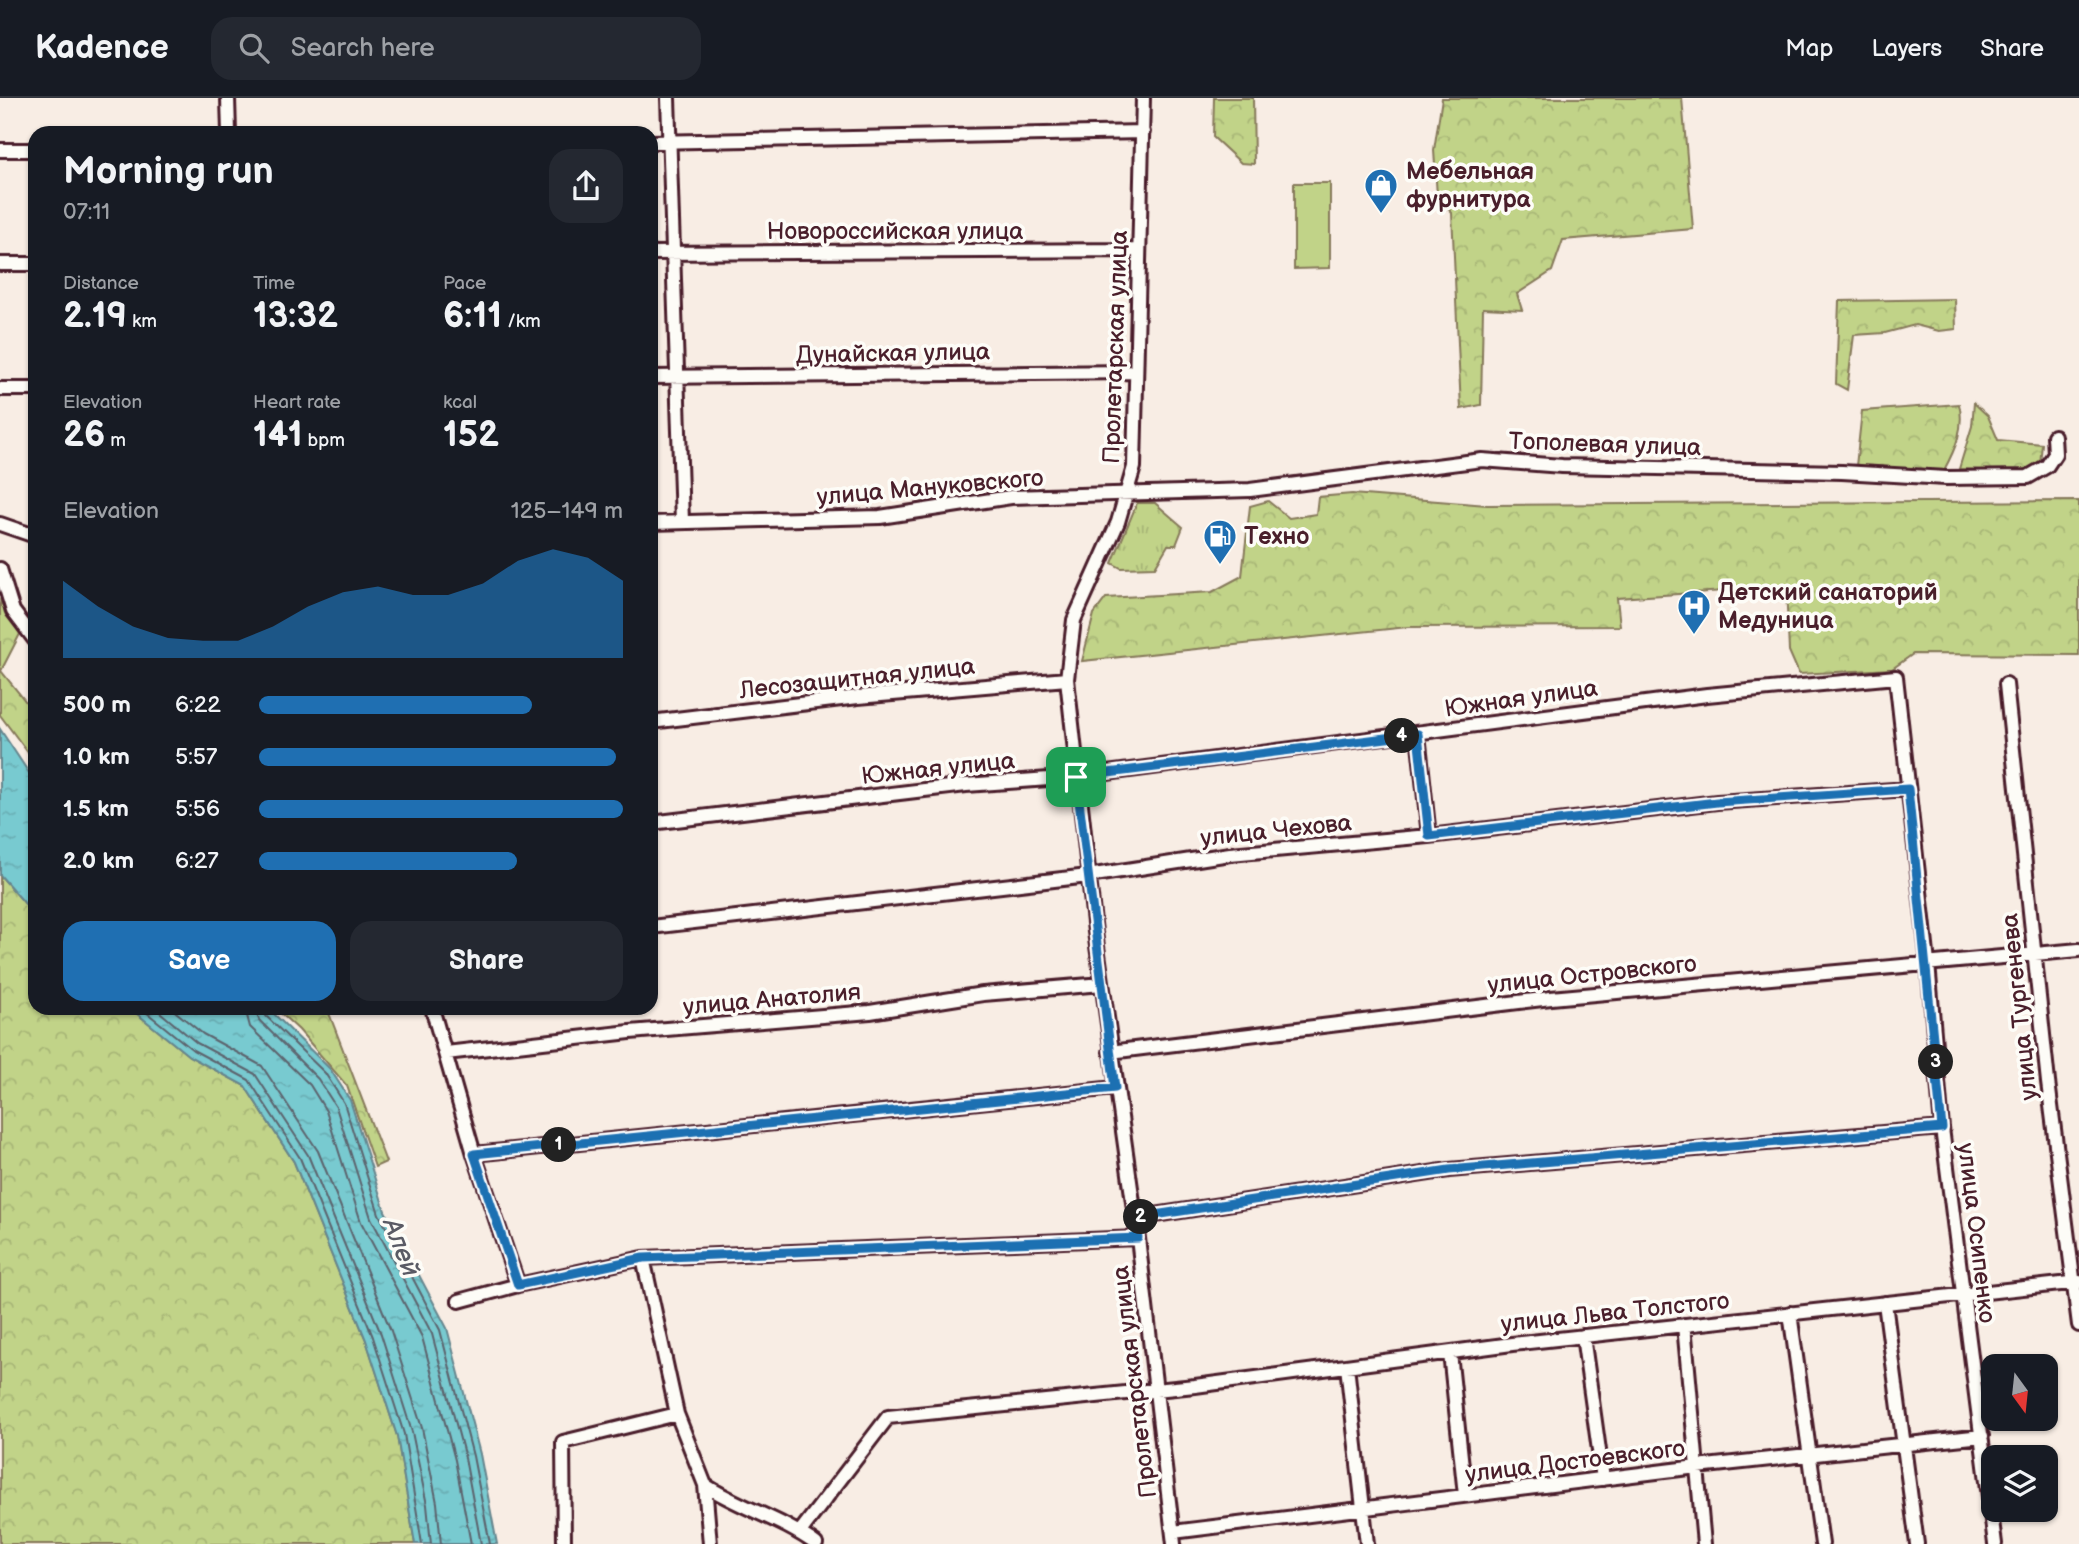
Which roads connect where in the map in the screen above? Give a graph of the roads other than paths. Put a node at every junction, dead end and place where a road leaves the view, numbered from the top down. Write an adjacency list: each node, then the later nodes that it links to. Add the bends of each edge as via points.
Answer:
1 (228, 98): 4 (street)
2 (668, 98): 7 (street)
3 (1143, 98): 5 (street, Пролетарская улица)
4 (229, 126)
5 (1143, 132): 7 (street); 10 (street, Пролетарская улица)
6 (658, 142): 7 (street)
7 (669, 142): 12 (street)
8 (0, 150): 9 (street)
9 (28, 150)
10 (1139, 250): 12 (street, Новороссийская улица); 15 (street, Пролетарская улица)
11 (658, 253): 12 (street, Новороссийская улица)
12 (674, 253): 16 (street)
13 (0, 264): 14 (street)
14 (28, 264)
15 (1135, 372): 16 (street, Дунайская улица); 21 (street, Пролетарская улица, via 1134,467)
16 (676, 376): 17 (street, Дунайская улица); 22 (street)
17 (658, 377)
18 (28, 388): 19 (street)
19 (0, 389)
20 (2054, 436): 21 (street, Тополевая улица, via 2055,454 2028,477 1946,478 1482,460 1250,490)
21 (1128, 495): 22 (street, улица Мануковского, via 1011,497 880,517); 29 (street, Пролетарская улица, via 1074,620)
22 (682, 522): 23 (street, улица Мануковского)
23 (658, 523)
24 (0, 524): 25 (street)
25 (28, 534)
26 (0, 569): 27 (street, via 13,611)
27 (28, 631)
28 (1896, 677): 32 (street, Южная улица, via 1707,695); 34 (street, улица Осипенко)
29 (1067, 679): 31 (street, Лесозащитная улица, via 858,697); 33 (street, Пролетарская улица)
30 (2006, 684): 40 (street, улица Тургенева)
31 (658, 721)
32 (1418, 734): 33 (street, Южная улица); 36 (street)
33 (1076, 777): 35 (street, Южная улица, via 966,785); 37 (street, Пролетарская улица)
34 (1908, 789): 36 (street, улица Чехова, via 1717,802); 41 (street, улица Осипенко)
35 (658, 822)
36 (1429, 836): 37 (street, улица Чехова, via 1230,854)
37 (1088, 876): 38 (street, улица Чехова); 42 (street, Пролетарская улица)
38 (658, 926)
39 (2079, 950): 40 (street, улица Островского)
40 (2035, 954): 41 (street, улица Островского); 52 (street, улица Тургенева)
41 (1928, 963): 44 (street, улица Островского, via 1551,998); 47 (street, улица Осипенко)
42 (1102, 984): 44 (street, Пролетарская улица); 45 (street, улица Анатолия, via 983,994 870,1012)
43 (434, 1015): 45 (street)
44 (1110, 1052): 46 (street, Пролетарская улица)
45 (446, 1053): 48 (street)
46 (1115, 1088): 48 (street); 49 (street, Пролетарская улица)
47 (1942, 1128): 49 (street, via 1449,1170); 54 (street, улица Осипенко)
48 (474, 1154): 53 (street)
49 (1135, 1218): 50 (street, Пролетарская улица)
50 (1138, 1238): 51 (street); 63 (street, Пролетарская улица)
51 (643, 1258): 53 (street); 64 (street)
52 (2076, 1283): 54 (street, улица Льва Толстого); 59 (street, улица Тургенева)
53 (518, 1285): 55 (street)
54 (1963, 1294): 56 (street, улица Льва Толстого); 65 (street, улица Осипенко)
55 (459, 1301)
56 (1885, 1303): 57 (street, улица Льва Толстого); 66 (street)
57 (1790, 1313): 58 (street, улица Льва Толстого); 67 (street)
58 (1684, 1325): 60 (street, улица Льва Толстого); 68 (street)
59 (2079, 1325)
60 (1584, 1336): 61 (street, улица Льва Толстого); 69 (street)
61 (1450, 1353): 62 (street, улица Льва Толстого); 71 (street)
62 (1347, 1366): 63 (street, улица Льва Толстого); 72 (street)
63 (1157, 1388): 73 (street, улица Льва Толстого, via 888,1418); 74 (street, Пролетарская улица)
64 (677, 1414): 70 (street); 75 (street, via 563,1442)
65 (1982, 1436): 66 (street, улица Достоевского); 82 (street, улица Осипенко)
66 (1906, 1444): 67 (street, улица Достоевского); 81 (street)
67 (1810, 1455): 68 (street, улица Достоевского); 80 (street)
68 (1697, 1467): 69 (street, улица Достоевского); 79 (street)
69 (1603, 1479): 71 (street, улица Достоевского)
70 (705, 1485): 73 (street); 76 (street)
71 (1465, 1495): 72 (street, улица Достоевского)
72 (1363, 1508): 74 (street, улица Достоевского); 78 (street)
73 (800, 1532): 77 (street)
74 (1174, 1538)
75 (564, 1544)
76 (710, 1544)
77 (816, 1544)
78 (1367, 1544)
79 (1704, 1544)
80 (1822, 1544)
81 (1917, 1544)
82 (1995, 1544)

